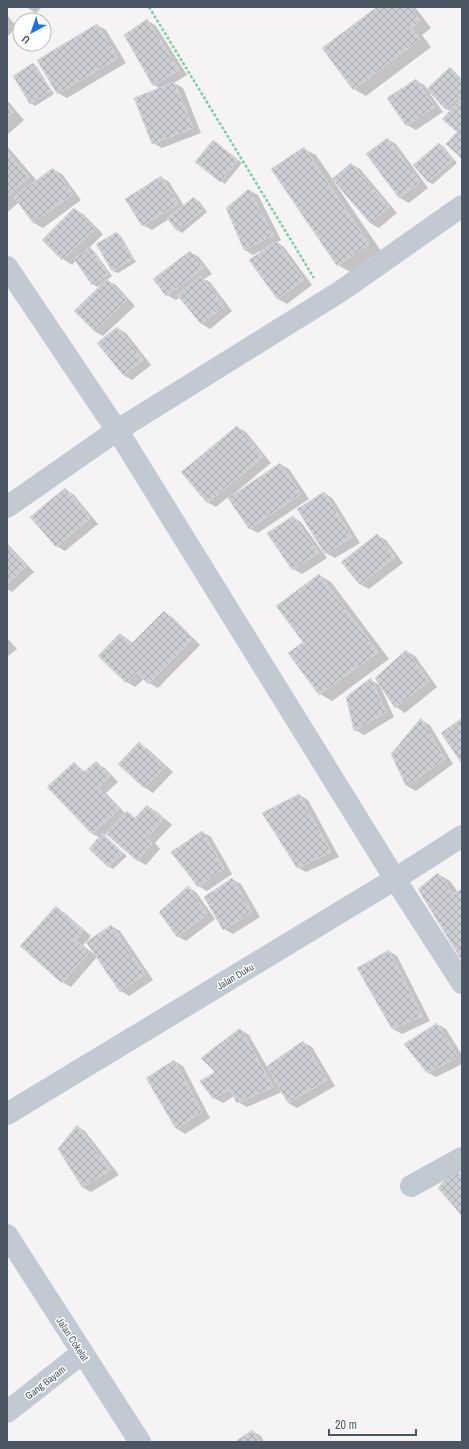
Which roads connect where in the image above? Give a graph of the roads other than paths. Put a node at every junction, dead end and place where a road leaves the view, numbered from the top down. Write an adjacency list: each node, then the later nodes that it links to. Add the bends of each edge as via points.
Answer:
1 (462, 206): 3 (street, via 327,299)
2 (7, 267): 3 (street)
3 (116, 430): 4 (street); 6 (street)
4 (7, 507)
5 (462, 836): 6 (street, Jalan Duku)
6 (395, 879): 7 (street); 8 (street, Jalan Duku)
7 (462, 983)
8 (7, 1114)
9 (462, 1158): 10 (street)
10 (411, 1186)
11 (7, 1235): 12 (street, Jalan Cokelat)
12 (82, 1353): 13 (street, Gang Bayam); 14 (street, Jalan Cokelat)
13 (7, 1412)
14 (140, 1442)

